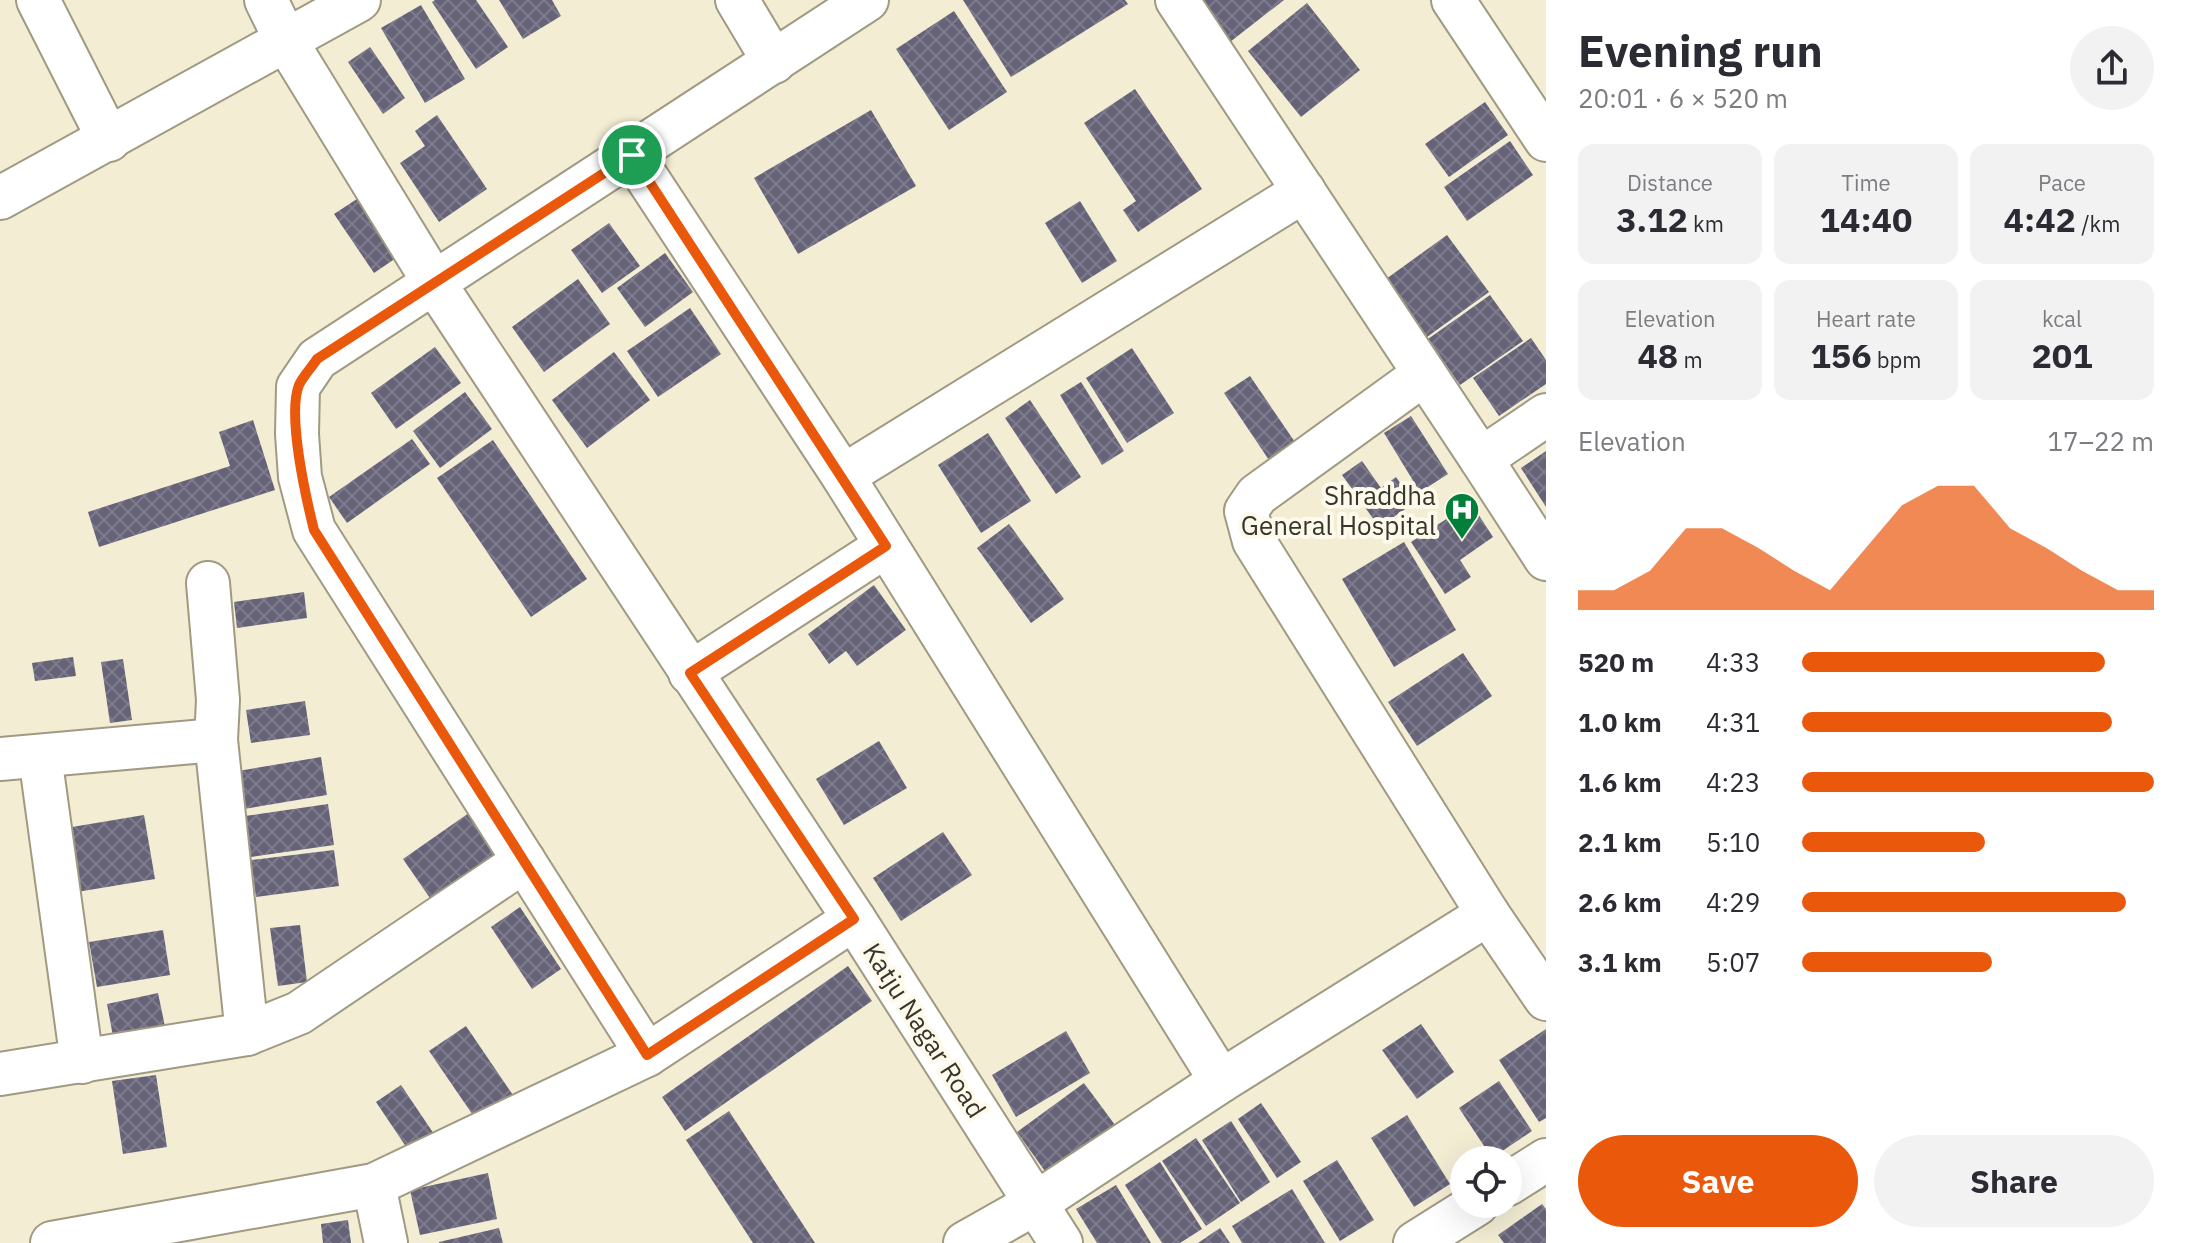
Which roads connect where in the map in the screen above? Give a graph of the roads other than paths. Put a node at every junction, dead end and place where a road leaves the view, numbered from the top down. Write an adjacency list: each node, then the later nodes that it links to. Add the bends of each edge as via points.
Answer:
1 (38, 0): 10 (street)
2 (266, 0): 8 (street)
3 (359, 0): 8 (street)
4 (737, 0): 9 (street)
5 (867, 0): 9 (street)
6 (1177, 0): 13 (street)
7 (1453, 0): 11 (street)
8 (286, 41): 10 (street); 15 (street)
9 (774, 62): 12 (street)
10 (109, 140): 14 (street)
11 (1546, 140)
12 (632, 155): 15 (street); 19 (street)
13 (1304, 191): 16 (street); 19 (street)
14 (0, 198)
15 (435, 284): 23 (street); 26 (street, via 317,359 298,387 300,477 314,530)
16 (1424, 374): 18 (street); 27 (street, via 1257,495 1246,511 1254,541)
17 (1546, 415): 18 (street)
18 (1481, 459): 21 (street)
19 (843, 476): 20 (street)
20 (886, 546): 23 (street); 34 (street)
21 (1546, 559)
22 (208, 583): 24 (street, via 218,700)
23 (690, 673): 28 (street)
24 (216, 740): 25 (street); 30 (street)
25 (20, 758): 32 (street)
26 (524, 861): 30 (street, via 299,1013); 31 (street)
27 (1488, 914): 29 (street); 34 (street)
28 (854, 919): 31 (street, Katju Nagar Road); 38 (street, Katju Nagar Road)
29 (1546, 999)
30 (247, 1034): 32 (street)
31 (647, 1055): 37 (street, Katju Nagar Road)
32 (82, 1062): 33 (street)
33 (0, 1074)
34 (1221, 1081): 38 (street)
35 (1546, 1160): 36 (street)
36 (1522, 1175)
37 (374, 1185): 40 (street, Katju Nagar Road); 41 (street)
38 (1036, 1203): 42 (street); 43 (street, Katju Nagar Road)
39 (1455, 1218): 44 (street)
40 (52, 1243)
41 (386, 1243)
42 (965, 1243)
43 (1061, 1243)
44 (1415, 1243)

